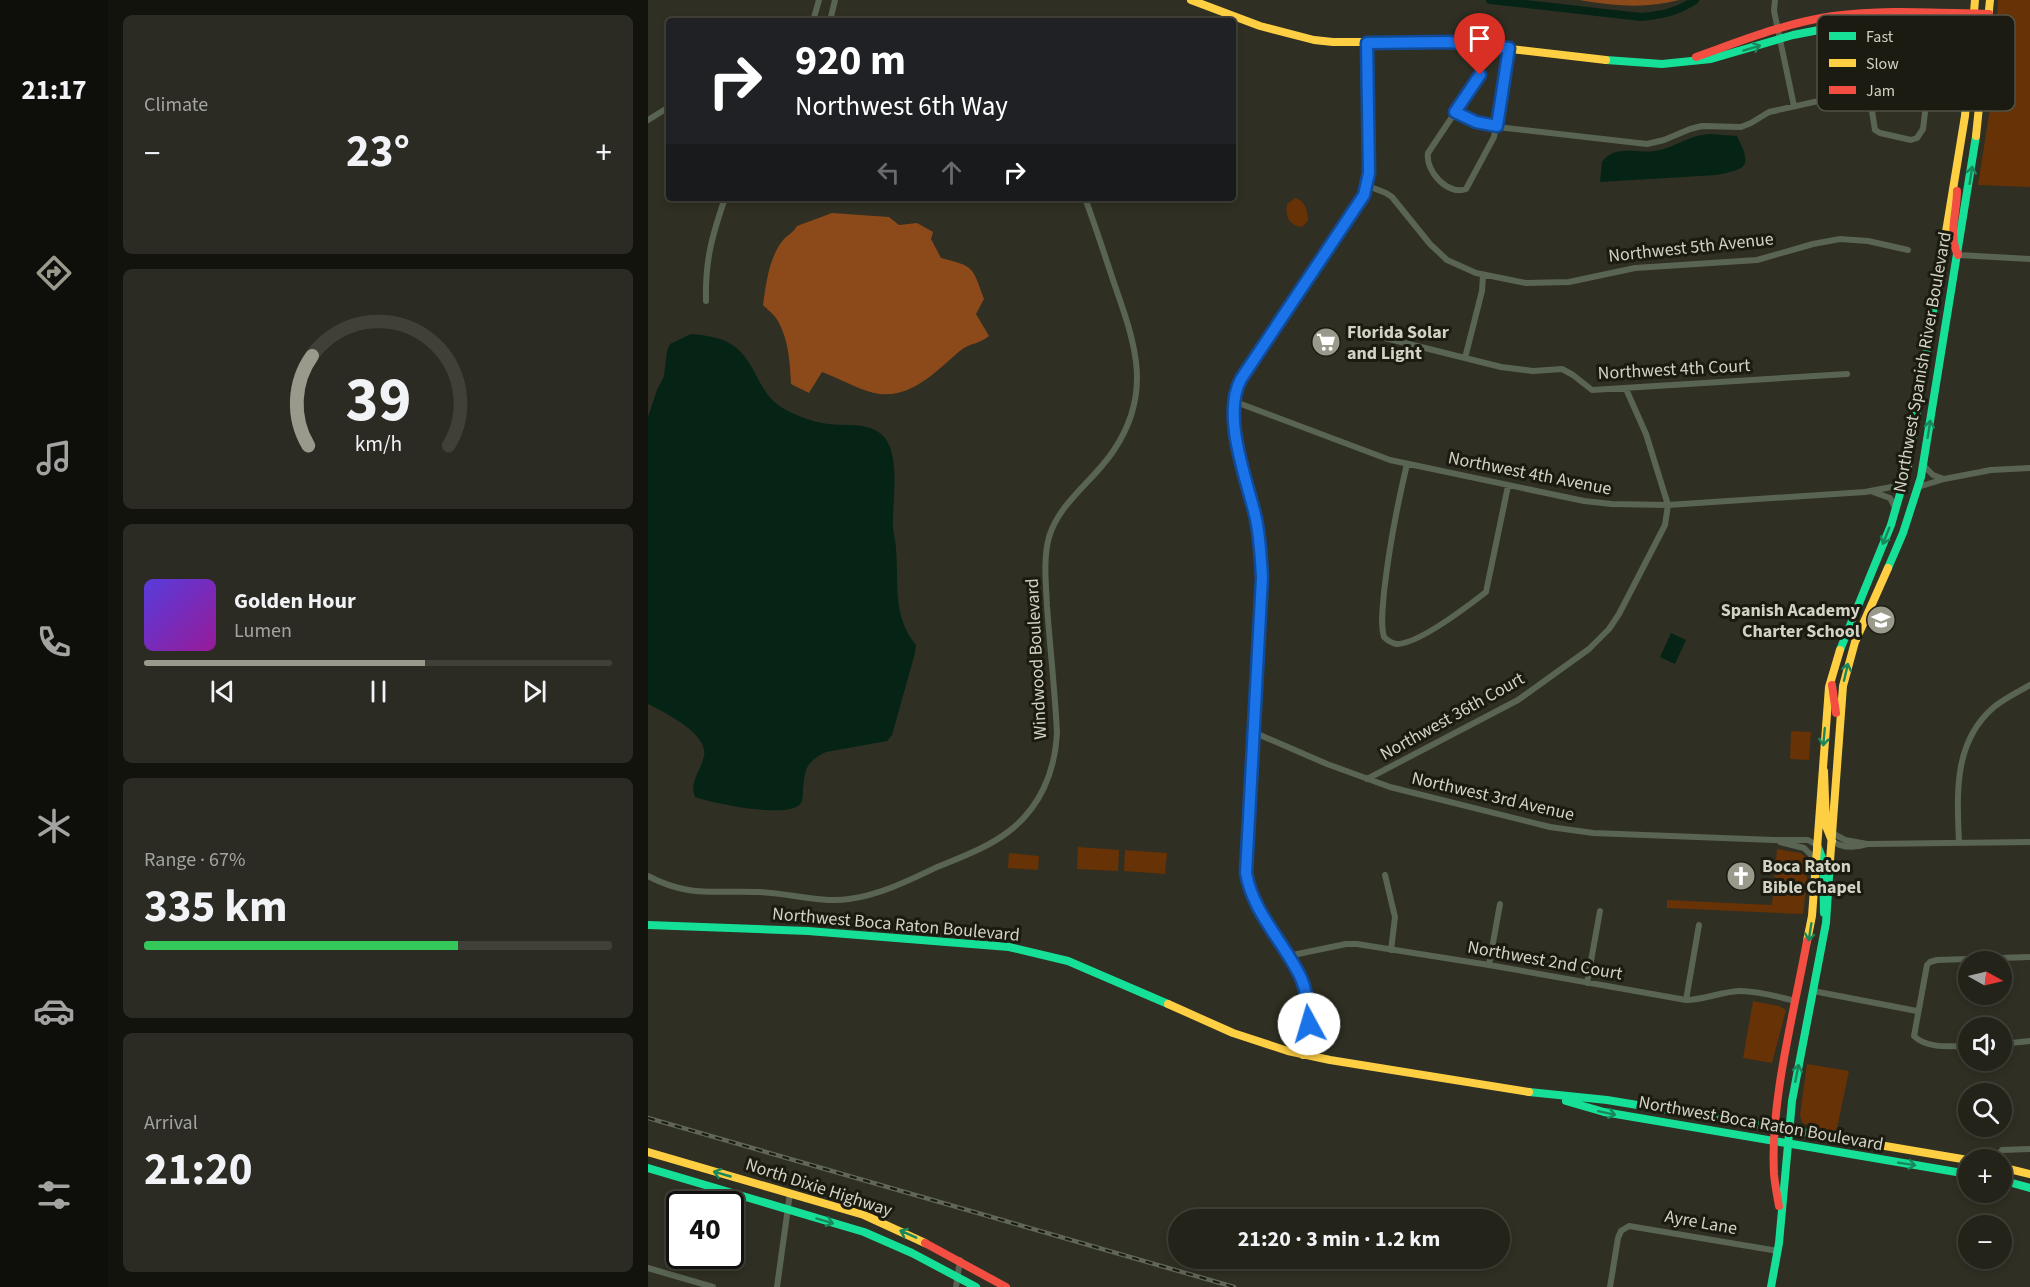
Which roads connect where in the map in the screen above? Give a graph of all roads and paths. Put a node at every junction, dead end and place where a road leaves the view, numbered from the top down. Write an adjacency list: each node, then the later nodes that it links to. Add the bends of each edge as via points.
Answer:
1 (819, 0): 10 (street)
2 (835, 0): 11 (street)
3 (1191, 0): 16 (street, via 1280,34)
4 (1775, 0): 13 (street)
5 (1975, 0): 7 (street, Northwest Spanish River Boulevard)
6 (1990, 0): 8 (street, Northwest Spanish River Boulevard)
7 (1974, 13): 8 (street); 9 (street)
8 (1989, 14)
9 (1843, 15)
10 (814, 18)
11 (831, 18)
12 (1817, 20): 13 (street)
13 (1778, 29): 15 (street); 18 (street)
14 (1817, 31): 15 (street)
15 (1780, 39): 18 (street, one-way to 15, via 1712,59); 21 (street)
16 (1367, 43): 17 (street, via 1449,42); 31 (street)
17 (1509, 48): 18 (street, via 1625,62); 29 (street)
18 (1682, 62)
19 (1480, 75): 27 (street)
20 (1817, 103): 21 (street)
21 (1794, 106): 29 (street, via 1769,112 1741,127 1702,126 1647,144)
22 (666, 109): 28 (street)
23 (1872, 111): 24 (street, via 1875,130 1911,140 1923,129)
24 (1926, 111)
25 (1966, 111): 30 (street, Northwest Spanish River Boulevard)
26 (1980, 111): 35 (street, Northwest Spanish River Boulevard, one-way to 26)
27 (1455, 112): 29 (street); 29 (street, via 1427,160 1451,190 1466,189)
28 (648, 120)
29 (1497, 126)
30 (1956, 172): 35 (street, via 1958,202 1953,244); 48 (street, Northwest Spanish River Boulevard)
31 (1368, 186): 37 (street, Northwest 5th Avenue, via 1392,197 1441,255 1461,268); 43 (street, via 1241,379)
32 (724, 201): 38 (street, via 709,248)
33 (1086, 201): 67 (street, Windwood Boulevard, via 1132,337 1137,386 1122,438 1065,506 1049,536 1046,590 1057,733 1052,769 1036,802 1009,832 987,845 891,887 857,897 832,900 760,892 693,892)
34 (1908, 250): 37 (street, Northwest 5th Avenue, via 1840,239 1757,260 1635,268 1552,284)
35 (1958, 255): 36 (street); 45 (street, Northwest Spanish River Boulevard, one-way to 35)
36 (2030, 259)
37 (1483, 275): 40 (street)
38 (706, 301)
39 (1369, 334): 40 (street, Northwest 4th Court)
40 (1465, 358): 42 (street, Northwest 4th Court, via 1518,369 1562,369 1592,390)
41 (1847, 374): 42 (street, Northwest 4th Court)
42 (1626, 389): 52 (street, via 1646,434)
43 (1233, 401): 44 (street, Northwest 4th Avenue, via 1376,456); 56 (street, via 1233,423 1261,555)
44 (1407, 464): 49 (street, Northwest 4th Avenue); 49 (street, via 1388,553 1382,630 1384,638 1396,644 1443,624 1486,592)
45 (1923, 465): 47 (street); 50 (street, Northwest Spanish River Boulevard)
46 (2030, 468): 47 (street)
47 (1944, 479): 50 (street)
48 (1905, 483): 51 (street, Northwest 4th Avenue); 53 (street, Northwest Spanish River Boulevard)
49 (1508, 486): 52 (street, Northwest 4th Avenue, via 1584,501)
50 (1918, 487): 57 (street, Northwest Spanish River Boulevard, one-way to 50, via 1849,663 1904,532)
51 (1869, 491): 52 (street, Northwest 4th Avenue); 53 (street, via 1890,498)
52 (1668, 505): 59 (street, Northwest 36th Court, via 1665,525 1619,615 1589,650 1518,700)
53 (1896, 509): 54 (street, Northwest Spanish River Boulevard, one-way to 54)
54 (1831, 679): 57 (street); 58 (street, Northwest Spanish River Boulevard, one-way to 58)
55 (2030, 685): 63 (street, via 1989,712 1965,747 1958,783)
56 (1253, 732): 59 (street, Northwest 3rd Avenue); 74 (street, via 1246,873 1256,903)
57 (1838, 753): 60 (street, Northwest Spanish River Boulevard)
58 (1822, 762): 60 (street, via 1827,783 1825,829); 64 (street, Northwest Spanish River Boulevard)
59 (1367, 779): 61 (street, Northwest 3rd Avenue, via 1558,828 1593,833)
60 (1832, 837): 63 (street, via 1840,846 1849,847); 72 (street, Northwest Spanish River Boulevard)
61 (1774, 840): 64 (street, Northwest 3rd Avenue, via 1808,840); 65 (street, Northwest 3rd Avenue, via 1804,848)
62 (2030, 842): 63 (street)
63 (1959, 843)
64 (1817, 845): 65 (street, Northwest Spanish River Boulevard); 72 (street, via 1824,858)
65 (1816, 860): 80 (street, Northwest Spanish River Boulevard, one-way to 80, via 1810,928)
66 (1385, 875): 73 (street, via 1395,918)
67 (648, 876)
68 (1500, 904): 76 (street)
69 (1600, 911): 77 (street)
70 (648, 925): 85 (street, Northwest Boca Raton Boulevard, via 808,931 1009,947 1097,972 1233,1032)
71 (1699, 925): 79 (street)
72 (1825, 926): 78 (street, Northwest Spanish River Boulevard)
73 (1391, 950): 74 (street, Northwest 2nd Court, via 1346,944); 76 (street, Northwest 2nd Court)
74 (1288, 956): 85 (street, via 1309,1006)
75 (2030, 957): 81 (street, via 1930,962)
76 (1489, 965): 77 (street, Northwest 2nd Court)
77 (1587, 983): 79 (street, Northwest 2nd Court)
78 (1813, 991): 81 (street); 88 (street, Northwest Spanish River Boulevard, one-way to 78)
79 (1686, 1000): 80 (street, Northwest 2nd Court, via 1739,991)
80 (1796, 1001): 87 (street, Northwest Spanish River Boulevard)
81 (1917, 1011): 84 (street, via 1917,1039 1934,1045)
82 (2030, 1041): 83 (street)
83 (2012, 1043)
84 (1958, 1046)
85 (1303, 1055): 86 (street, Northwest Boca Raton Boulevard)
86 (1551, 1096): 87 (street, Northwest Boca Raton Boulevard, via 1607,1100); 89 (street, Northwest Boca Raton Boulevard, one-way to 89, via 1604,1113)
87 (1775, 1128): 88 (street, Northwest Boca Raton Boulevard); 89 (street, Northwest Spanish River Boulevard)
88 (1788, 1131): 90 (street, Northwest Spanish River Boulevard); 94 (street, Northwest Boca Raton Boulevard)
89 (1774, 1142): 90 (street, Northwest Boca Raton Boulevard); 103 (street, Northwest Spanish River Boulevard)
90 (1787, 1145): 97 (street, Northwest Boca Raton Boulevard, one-way to 97); 103 (street, Northwest Spanish River Boulevard)
91 (2030, 1149): 92 (street)
92 (2012, 1150)
93 (648, 1152): 101 (street, North Dixie Highway, one-way to 93)
94 (1958, 1158)
95 (648, 1168): 102 (street, North Dixie Highway)
96 (2012, 1170): 98 (street)
97 (1958, 1172)
98 (2030, 1174)
99 (2012, 1183): 100 (street)
100 (2030, 1188)
101 (790, 1193): 102 (street); 105 (street, North Dixie Highway, one-way to 101, via 864,1215)
102 (788, 1210): 107 (street, North Dixie Highway, one-way to 107, via 864,1232); 110 (street)
103 (1781, 1217): 104 (street, Northwest Spanish River Boulevard)
104 (1778, 1251): 114 (street, Ayre Lane, via 1625,1227); 115 (street, Northwest Spanish River Boulevard)
105 (960, 1260): 107 (street); 113 (street, North Dixie Highway)
106 (648, 1268): 108 (street)
107 (958, 1276): 111 (street); 112 (street, North Dixie Highway)
108 (690, 1284): 109 (street)
109 (713, 1287)
110 (777, 1287)
111 (956, 1287)
112 (976, 1287)
113 (1005, 1287)
114 (1610, 1287)
115 (1771, 1287)

